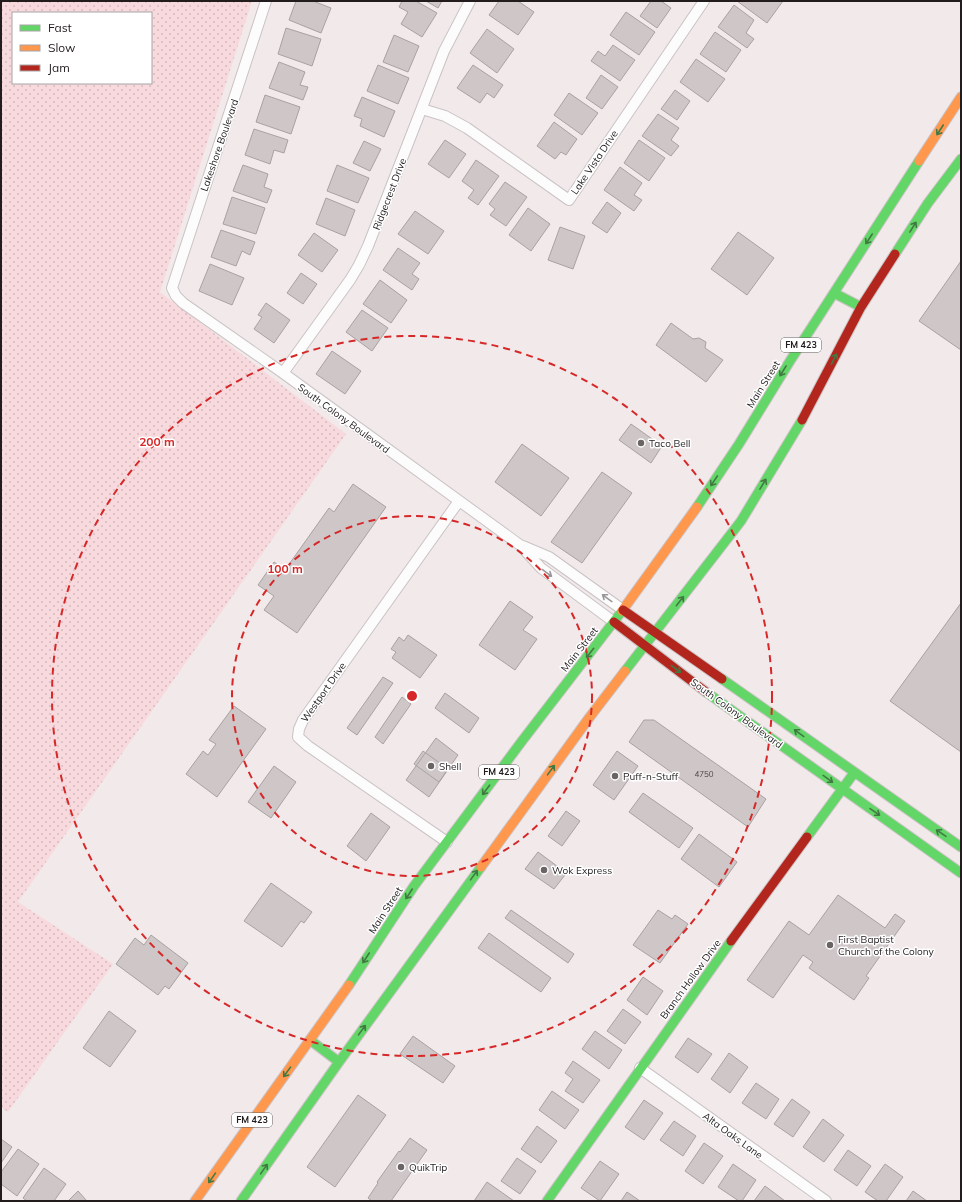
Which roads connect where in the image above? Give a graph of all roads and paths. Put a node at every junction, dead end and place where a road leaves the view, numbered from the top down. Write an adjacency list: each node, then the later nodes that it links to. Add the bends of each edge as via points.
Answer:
1 (266, 1): 7 (street, Lakeshore Boulevard)
2 (470, 1): 5 (street, Ridgecrest Drive, via 444,51)
3 (704, 1): 5 (street, Lake Vista Drive, via 569,200 467,128 445,116)
4 (961, 97): 8 (main road, Main Street / FM 423, one-way to 8)
5 (422, 109): 10 (street, Ridgecrest Drive, via 359,265)
6 (961, 159): 9 (main road, FM 423, one-way to 6, via 928,204)
7 (172, 288): 10 (street, South Colony Boulevard, via 183,303)
8 (834, 293): 9 (main road); 13 (main road, Main Street / FM 423, one-way to 13, via 706,493)
9 (861, 307): 15 (main road, FM 423, one-way to 9, via 741,521 806,414)
10 (283, 373): 11 (street, South Colony Boulevard)
11 (459, 501): 12 (street, South Colony Boulevard); 19 (street, Westport Drive, via 303,720 298,737)
12 (520, 545): 13 (street, South Colony Boulevard, one-way to 12, via 549,557); 14 (street, South Colony Boulevard, one-way to 14, via 541,568)
13 (624, 610): 14 (main road, Main Street / FM 423); 15 (main road, South Colony Boulevard)
14 (614, 622): 16 (main road, South Colony Boulevard); 19 (main road, Main Street / FM 423, one-way to 19)
15 (656, 632): 16 (main road, FM 423); 17 (main road, South Colony Boulevard, one-way to 15)
16 (645, 646): 18 (main road, South Colony Boulevard, one-way to 18); 23 (main road, FM 423, one-way to 16)
17 (854, 773): 18 (main road, Branch Hollow Drive); 20 (main road, South Colony Boulevard, one-way to 17)
18 (843, 789): 21 (main road, South Colony Boulevard, one-way to 21); 24 (main road, Branch Hollow Drive)
19 (447, 842): 22 (main road, Main Street / FM 423, one-way to 22, via 414,886)
20 (961, 847)
21 (961, 873)
22 (310, 1040): 23 (main road); 25 (main road, Main Street / FM 423, one-way to 25)
23 (339, 1062): 26 (main road, FM 423, one-way to 23)
24 (640, 1068): 27 (main road, Branch Hollow Drive); 28 (street, Alta Oaks Lane)
25 (195, 1201)
26 (241, 1201)
27 (547, 1201)
28 (826, 1201)

